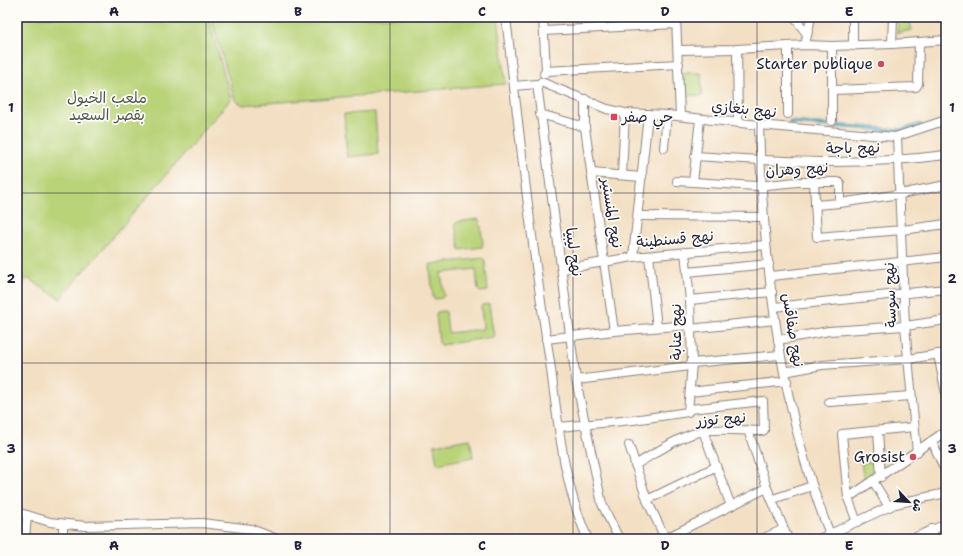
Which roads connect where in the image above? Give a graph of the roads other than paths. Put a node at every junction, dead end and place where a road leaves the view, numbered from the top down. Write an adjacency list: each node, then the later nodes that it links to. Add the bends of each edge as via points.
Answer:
1 (506, 17): 22 (street)
2 (543, 17): 8 (street)
3 (794, 17): 9 (street)
4 (811, 17): 9 (street)
5 (853, 17): 16 (street)
6 (893, 17): 12 (street)
7 (676, 20): 8 (street); 18 (street)
8 (544, 31): 20 (street)
9 (808, 34): 13 (street)
10 (946, 40): 11 (street)
11 (919, 42): 12 (street); 23 (street, via 916,87)
12 (892, 44): 16 (street)
13 (805, 45): 14 (street); 15 (street)
14 (788, 46): 17 (street); 28 (street)
15 (832, 46): 16 (street); 23 (street)
16 (853, 46)
17 (737, 49): 18 (street); 34 (street)
18 (678, 50): 19 (street)
19 (679, 64): 20 (street); 30 (street)
20 (546, 71): 21 (street)
21 (539, 83): 22 (street, نهج بنغازي); 24 (street, نهج بنغازي); 26 (street, نهج ليبيا)
22 (514, 86): 81 (street)
23 (832, 90): 33 (street)
24 (585, 100): 25 (street, نهج بنغازي); 36 (street, نهج المنستير)
25 (625, 113): 27 (street, نهج بنغازي); 44 (street)
26 (540, 114): 36 (street); 66 (street, نهج ليبيا)
27 (648, 114): 29 (street, نهج بنغازي); 45 (street)
28 (788, 114)
29 (667, 115): 30 (street, نهج بنغازي); 38 (street)
30 (680, 116): 31 (street, نهج بنغازي)
31 (700, 119): 34 (street, نهج بنغازي); 40 (street)
32 (946, 120): 37 (street, نهج بنغازي)
33 (832, 121)
34 (738, 122): 35 (street, نهج بنغازي)
35 (759, 125): 37 (street, نهج بنغازي); 41 (street, نهج صفاقس)
36 (585, 127): 43 (street, نهج المنستير)
37 (897, 137): 42 (street, نهج سوسة)
38 (664, 148)
39 (946, 155): 42 (street, نهج باجة)
40 (695, 156): 41 (street, نهج باجة); 47 (street)
41 (760, 161): 42 (street, نهج باجة); 49 (street, نهج صفاقس)
42 (898, 161): 51 (street, نهج سوسة)
43 (591, 173): 44 (street); 64 (street, نهج المنستير)
44 (622, 175): 45 (street)
45 (642, 177): 54 (street)
46 (677, 181): 47 (street, نهج وهران)
47 (693, 182): 49 (street, نهج وهران, via 756,186)
48 (814, 182): 49 (street, نهج وهران); 52 (street, نهج وهران, via 840,182); 53 (street)
49 (762, 184): 55 (street, نهج صفاقس)
50 (946, 184): 51 (street)
51 (900, 194): 52 (street); 57 (street, نهج سوسة)
52 (840, 203): 53 (street)
53 (815, 205): 57 (street, via 817,237)
54 (638, 216): 55 (street); 61 (street)
55 (764, 216): 58 (street, نهج صفاقس)
56 (946, 224): 57 (street)
57 (902, 230): 63 (street, نهج سوسة)
58 (766, 245): 59 (street, نهج قسنطينة); 65 (street, نهج صفاقس)
59 (685, 252): 60 (street, نهج قسنطينة); 67 (street, نهج عنابة)
60 (649, 256): 61 (street, نهج قسنطينة); 77 (street)
61 (633, 257): 64 (street, نهج قسنطينة)
62 (946, 257): 63 (street)
63 (903, 262): 68 (street); 71 (street, نهج سوسة)
64 (605, 263): 66 (street, نهج قسنطينة); 79 (street, نهج المنستير)
65 (769, 264): 67 (street); 68 (street, نهج صفاقس)
66 (563, 269): 80 (street, نهج ليبيا)
67 (687, 272): 72 (street, نهج عنابة)
68 (771, 276): 70 (street, نهج صفاقس)
69 (946, 290): 71 (street)
70 (772, 292): 72 (street); 73 (street, نهج صفاقس)
71 (904, 295): 73 (street, via 848,298); 76 (street, نهج سوسة)
72 (690, 300): 78 (street, نهج عنابة)
73 (774, 307): 74 (street, نهج صفاقس)
74 (775, 320): 78 (street); 82 (street, نهج صفاقس)
75 (946, 320): 76 (street)
76 (905, 326): 82 (street, via 829,331); 85 (street, نهج سوسة)
77 (657, 327): 78 (street); 79 (street)
78 (690, 327): 86 (street, نهج عنابة)
79 (614, 330): 80 (street)
80 (571, 336): 81 (street); 88 (street, نهج ليبيا)
81 (546, 339): 96 (street)
82 (778, 340): 84 (street, نهج صفاقس)
83 (942, 353): 85 (street); 91 (street)
84 (780, 355): 86 (street); 87 (street, نهج صفاقس)
85 (908, 359): 87 (street, via 822,365); 92 (street, نهج سوسة)
86 (691, 365): 88 (street); 90 (street, نهج عنابة)
87 (784, 372): 89 (street, نهج صفاقس)
88 (576, 380): 95 (street, نهج ليبيا)
89 (787, 381): 90 (street); 110 (street, نهج صفاقس, via 802,455)
90 (690, 392): 94 (street, نهج عنابة)
91 (946, 394)
92 (911, 396): 93 (street); 97 (street, نهج سوسة)
93 (830, 402)
94 (689, 410): 95 (street); 98 (street, نهج توزر, via 763,401 763,431)
95 (586, 424): 96 (street); 131 (street, نهج ليبيا, via 602,504)
96 (559, 427): 130 (street, via 574,504)
97 (914, 427): 99 (street); 104 (street, نهج سوسة)
98 (748, 430): 101 (street, نهج توزر); 111 (street)
99 (878, 431): 108 (street); 113 (street, via 843,433 841,441)
100 (946, 431): 102 (street)
101 (703, 432): 105 (street, نهج توزر, via 690,435); 106 (street)
102 (932, 441): 104 (street); 107 (street)
103 (629, 445): 105 (street)
104 (917, 452): 108 (street)
105 (635, 465): 115 (street)
106 (715, 466): 115 (street); 116 (street)
107 (946, 473)
108 (881, 477): 109 (street)
109 (873, 481): 113 (street); 117 (street)
110 (812, 486): 114 (street); 125 (street, نهج صفاقس)
111 (767, 488): 114 (street); 116 (street)
112 (946, 493): 117 (street)
113 (848, 498): 120 (street)
114 (773, 499): 123 (street)
115 (647, 500): 126 (street)
116 (731, 506): 126 (street)
117 (889, 507): 120 (street)
118 (17, 512): 119 (street)
119 (27, 515): 121 (street); 127 (street)
120 (857, 522): 125 (street)
121 (63, 524): 128 (street); 129 (street, via 202,524 251,529)
122 (946, 524): 124 (street)
123 (784, 529): 132 (street); 133 (street)
124 (932, 529): 135 (street); 136 (street)
125 (830, 534): 134 (street)
126 (664, 538)
127 (25, 539)
128 (63, 539)
129 (277, 539)
130 (588, 539)
131 (619, 539)
132 (762, 539)
133 (788, 539)
134 (819, 539)
135 (911, 539)
136 (934, 539)

